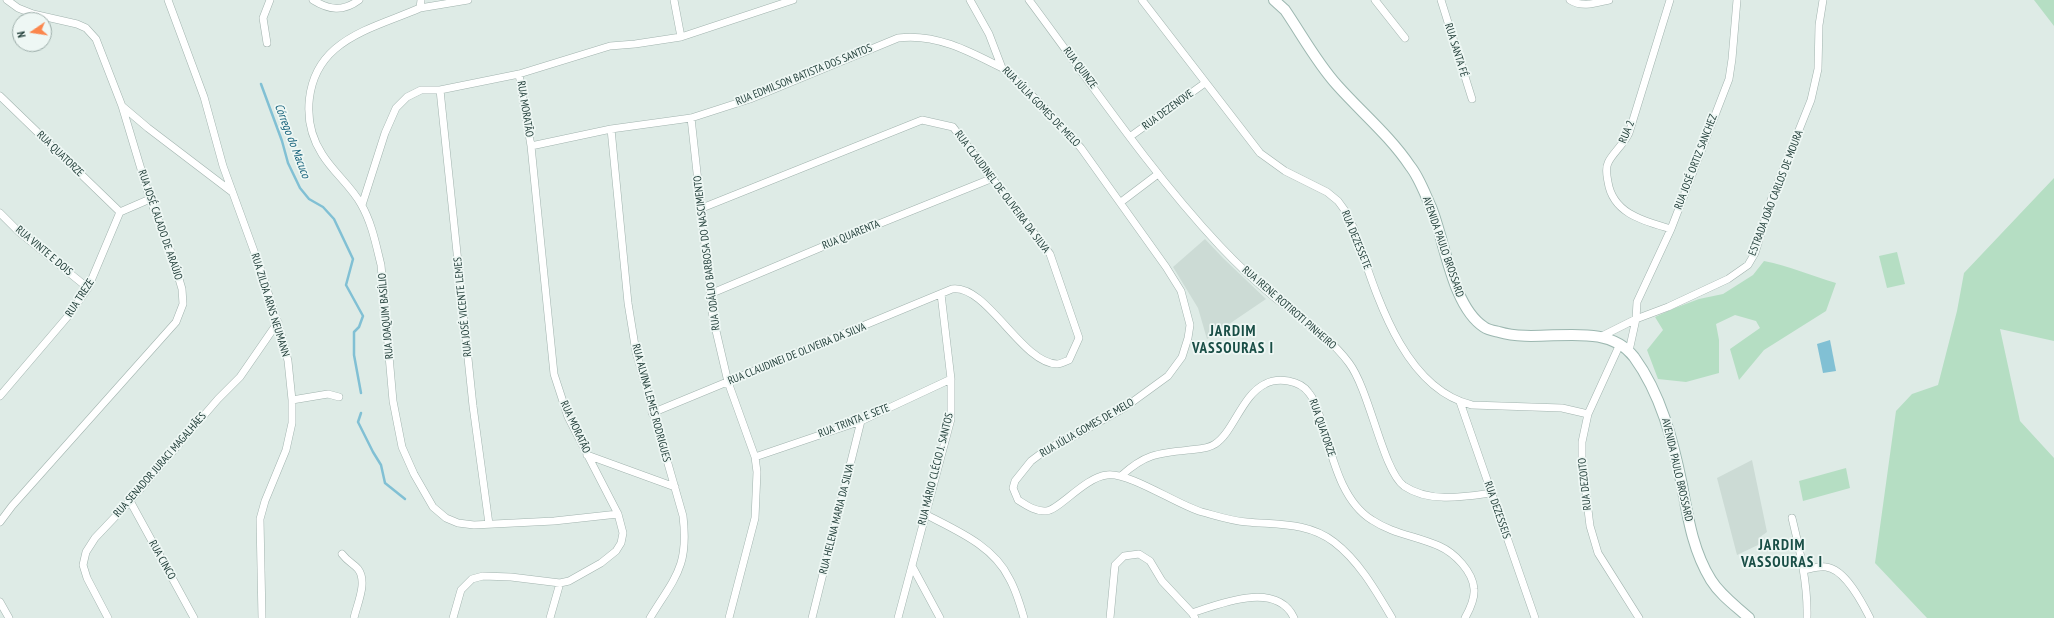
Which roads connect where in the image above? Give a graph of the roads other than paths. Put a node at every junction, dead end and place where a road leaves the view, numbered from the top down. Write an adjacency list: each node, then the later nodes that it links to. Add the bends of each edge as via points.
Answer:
1 (7, 0): 31 (street, RUA JOSÉ CALADO DE ARAÚJO, via 33,14 86,28 96,39)
2 (168, 0): 38 (street, RUA ZILDA ARNS NEUMANN, via 204,97 222,166)
3 (270, 0): 24 (street, via 263,18)
4 (313, 0): 5 (street, via 330,8 348,8)
5 (359, 0)
6 (421, 0): 21 (street)
7 (468, 0): 21 (street, RUA JOAQUIM BASÍLIO)
8 (674, 0): 22 (street)
9 (793, 0): 22 (street)
10 (970, 0): 25 (street, RUA JÚLIA GOMES DE MELO, via 989,34)
11 (1030, 0): 34 (street, RUA QUINZE)
12 (1142, 0): 27 (street, RUA DEZESSETE)
13 (1274, 0): 51 (main road, AVENIDA PAULO BROSSARD, via 1285,10 1336,84 1411,167 1431,208 1460,299 1472,316 1484,328 1508,335)
14 (1375, 0): 23 (street)
15 (1441, 0): 30 (street, RUA SANTA FÉ)
16 (1570, 0): 17 (street, via 1587,5)
17 (1609, 0)
18 (1670, 0): 45 (street, RUA 2, via 1629,133 1624,144 1608,163 1606,173 1609,186 1618,203 1628,213 1639,220)
19 (1737, 0): 45 (street, RUA JOSÉ ORTIZ SANCHEZ, via 1729,79)
20 (1823, 0): 49 (street, ESTRADA JOÃO CARLOS DE MOURA, via 1819,25 1818,69 1811,100 1771,200 1755,253 1748,265 1728,279)
21 (420, 8): 41 (street, RUA JOAQUIM BASÍLIO, via 362,33 335,49 315,73 310,85 309,114 316,142 321,153)
22 (681, 37): 26 (street, via 610,46)
23 (1405, 38)
24 (267, 43)
25 (1002, 68): 32 (street, RUA EDMILSON BATISTA DOS SANTOS, via 949,44 915,36 898,38 750,99); 40 (street, RUA JÚLIA GOMES DE MELO, via 1039,102 1081,148)
26 (520, 74): 28 (street); 35 (street, RUA MORATÃO)
27 (1205, 83): 34 (street, RUA DEZENOVE); 59 (street, RUA DEZESSETE, via 1260,153 1285,171 1327,192 1346,212 1395,338 1418,370 1443,392)
28 (440, 90): 41 (street, via 421,90 407,97 396,108 385,133); 73 (street, RUA JOSÉ VICENTE LEMES, via 473,406)
29 (0, 96): 43 (street, RUA QUATORZE)
30 (1472, 99)
31 (122, 106): 38 (street); 39 (street, RUA JOSÉ CALADO DE ARAÚJO)
32 (690, 118): 33 (street, RUA EDMILSON BATISTA DOS SANTOS); 42 (street, RUA ODÁLIO BARBOSA DO NASCIMENTO)
33 (611, 129): 35 (street, RUA EDMILSON BATISTA DOS SANTOS); 60 (street, RUA ALVINA LEMES RODRIGUES, via 628,303 636,352)
34 (1131, 136): 36 (street, RUA IRENE ROTIROTI PINHEIRO)
35 (531, 146): 63 (street, RUA MORATÃO, via 554,374 568,417)
36 (1158, 174): 40 (street); 67 (street, RUA IRENE ROTIROTI PINHEIRO, via 1247,274 1317,329 1350,364 1369,405 1394,474 1403,485 1416,492 1452,498)
37 (993, 178): 42 (street, RUA CLAUDINEL DE OLIVEIRA DA SILVA, via 952,127 922,120); 47 (street, RUA QUARENTA); 48 (street, RUA CLAUDINEL DE OLIVEIRA DA SILVA, via 1050,254 1077,328 1079,338 1076,347 1069,360 1057,364 1041,358 994,316 983,301 958,288)
38 (232, 192): 50 (street, RUA ZILDA ARNS NEUMANN, via 260,265)
39 (150, 199): 43 (street); 72 (street, RUA JOSÉ CALADO DE ARAÚJO, via 171,252 182,289 181,311 176,322)
40 (1121, 202): 65 (street, RUA JÚLIA GOMES DE MELO, via 1181,291 1190,325 1182,357 1168,376 1154,388 1069,440 1047,449 1031,461 1020,472 1013,488 1018,500 1046,511 1095,479 1107,475)
41 (362, 205): 73 (street, RUA JOAQUIM BASÍLIO, via 381,265 393,401 402,446 433,508 458,523)
42 (702, 208): 47 (street, RUA ODÁLIO BARBOSA DO NASCIMENTO)
43 (120, 212): 46 (street, RUA TREZE)
44 (0, 213): 46 (street, RUA VINTE E DOIS, via 19,232)
45 (1671, 229): 49 (street, RUA JOSÉ ORTIZ SANCHEZ, via 1637,302)
46 (88, 288): 56 (street, RUA TREZE, via 69,315)
47 (710, 294): 55 (street, RUA ODÁLIO BARBOSA DO NASCIMENTO)
48 (941, 294): 54 (street, RUA MÁRIO CLÉCIO J. SANTOS); 55 (street, RUA CLAUDINEI DE OLIVEIRA DA SILVA)
49 (1636, 319): 51 (street, ESTRADA JOÃO CARLOS DE MOURA); 53 (street, RUA JOSÉ ORTIZ SANCHEZ)
50 (278, 322): 58 (street, RUA ZILDA ARNS NEUMANN, via 288,361); 68 (street, RUA SENADOR JURACI MAGALHÃES, via 240,377 218,398)
51 (1602, 336): 52 (main road, AVENIDA PAULO BROSSARD)
52 (1620, 344): 53 (main road, AVENIDA PAULO BROSSARD); 61 (street, RUA DEZOITO)
53 (1629, 351): 101 (main road, AVENIDA PAULO BROSSARD, via 1643,370 1665,418 1680,475 1692,538 1700,560 1711,581)
54 (951, 379): 62 (street, RUA TRINTA E SETE); 70 (street, RUA MÁRIO CLÉCIO J. SANTOS, via 950,419)
55 (728, 382): 60 (street, RUA CLAUDINEI DE OLIVEIRA DA SILVA); 64 (street, RUA ODÁLIO BARBOSA DO NASCIMENTO)
56 (0, 396)
57 (339, 397): 58 (street, via 328,394)
58 (292, 400): 85 (street, RUA ZILDA ARNS NEUMANN, via 292,423 286,450 260,519)
59 (1460, 402): 61 (street, RUA DEZESSETE, via 1472,405 1562,408); 67 (street, RUA DEZESSEIS)
60 (652, 413): 66 (street, RUA ALVINA LEMES RODRIGUES)
61 (1588, 414): 100 (street, RUA DEZOITO, via 1582,442 1582,461 1590,526 1598,553)
62 (861, 421): 64 (street, RUA TRINTA E SETE); 91 (street, RUA HELENA MARIA DA SILVA)
63 (588, 455): 66 (street); 69 (street, RUA MORATÃO)
64 (755, 457): 90 (street, RUA ODÁLIO BARBOSA DO NASCIMENTO, via 758,492 755,518)
65 (1121, 476): 97 (street, RUA JÚLIA GOMES DE MELO, via 1192,509 1223,518 1296,525 1317,532 1333,541 1348,555 1373,586); 98 (street, RUA QUATORZE, via 1151,455 1205,448 1216,444 1224,436 1241,408 1265,384 1275,380 1301,385 1316,405 1334,463 1352,502 1360,512 1387,529 1440,546 1457,558 1468,571 1474,589 1473,600)
66 (674, 487): 89 (street, RUA ALVINA LEMES RODRIGUES, via 683,516 686,539 684,552 677,576)
67 (1491, 493): 99 (street, RUA DEZESSEIS)
68 (130, 501): 83 (street, RUA SENADOR JURACI MAGALHÃES, via 96,538 86,552 83,565); 84 (street, RUA CINCO)
69 (618, 514): 73 (street, RUA JOAQUIM BASÍLIO, via 554,521); 77 (street, RUA MORATÃO, via 623,533 616,551 583,574)
70 (925, 514): 75 (street, RUA MÁRIO CLÉCIO J. SANTOS); 94 (street, via 972,540 991,554 1009,577)
71 (1792, 518): 76 (street)
72 (0, 522)
73 (489, 524)
74 (342, 554): 86 (street, via 349,564 360,571 362,581)
75 (912, 566): 92 (street, RUA MÁRIO CLÉCIO J. SANTOS); 93 (street)
76 (1804, 570): 102 (street); 103 (street, via 1826,567 1844,577 1861,600)
77 (560, 583): 87 (street, RUA MORATÃO, via 511,577 472,578 461,590); 88 (street)
78 (0, 602): 82 (street)
79 (0, 615): 81 (street)
80 (1194, 615): 95 (street, via 1162,581 1150,561 1139,554 1132,554 1124,556 1115,565); 96 (street, via 1216,605 1260,596 1283,603)
81 (4, 618)
82 (9, 618)
83 (108, 618)
84 (194, 618)
85 (262, 618)
86 (354, 618)
87 (453, 618)
88 (550, 618)
89 (650, 618)
90 (729, 618)
91 (812, 618)
92 (898, 618)
93 (940, 618)
94 (1024, 618)
95 (1110, 618)
96 (1294, 618)
97 (1392, 618)
98 (1465, 618)
99 (1535, 618)
100 (1638, 618)
101 (1749, 618)
102 (1807, 618)
103 (1870, 618)

